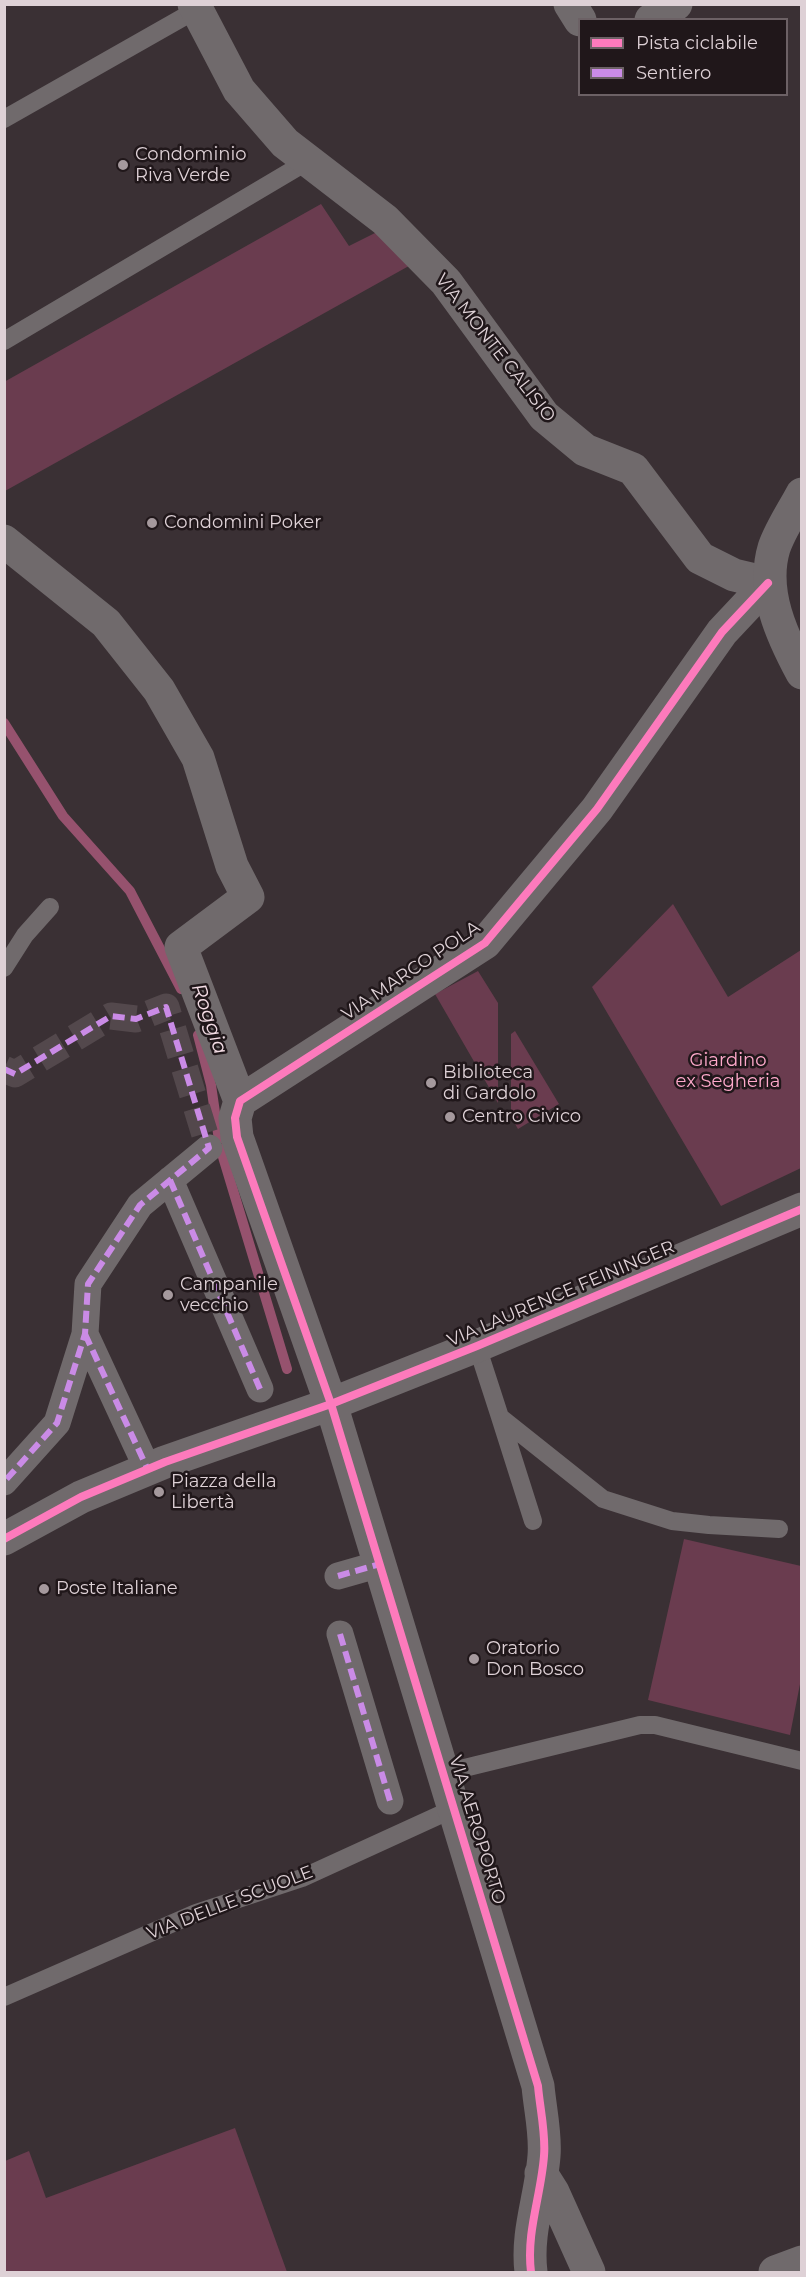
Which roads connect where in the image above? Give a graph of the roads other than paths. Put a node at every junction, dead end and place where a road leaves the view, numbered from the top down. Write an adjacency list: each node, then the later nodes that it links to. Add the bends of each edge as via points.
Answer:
1 (570, 4): 4 (street)
2 (676, 4): 5 (street)
3 (195, 7): 6 (lane); 7 (street, VIA MONTE CALISIO, via 239,90 285,143)
4 (579, 18)
5 (654, 18)
6 (4, 119)
7 (308, 161): 8 (lane); 11 (street, VIA MONTE CALISIO, via 385,220 446,282 544,416 585,450 633,469 700,558 734,575)
8 (4, 342)
9 (801, 494): 11 (street, via 774,548)
10 (4, 541): 15 (street, via 106,623 159,690 198,758 232,866 248,897 181,947)
11 (768, 583): 12 (street, via 785,642); 15 (street, VIA MARCO POLA, via 722,632 597,809 485,943)
12 (801, 673)
13 (50, 907): 14 (lane, via 25,935)
14 (4, 968)
15 (240, 1101): 22 (street, via 235,1118 237,1137)
16 (209, 1148): 17 (street)
17 (170, 1180): 19 (street, via 140,1205 88,1284); 21 (street)
18 (801, 1209): 20 (street, VIA LAURENCE FEININGER)
19 (85, 1334): 24 (street); 25 (street, via 57,1423)
20 (477, 1346): 22 (street, VIA LAURENCE FEININGER); 23 (lane)
21 (260, 1389)
22 (331, 1404): 24 (street); 29 (street, VIA AEROPORTO)
23 (500, 1417): 26 (lane); 27 (lane, via 603,1499 672,1521)
24 (148, 1470): 28 (street, via 81,1497)
25 (4, 1482)
26 (533, 1521)
27 (779, 1529)
28 (4, 1539)
29 (380, 1564): 30 (street); 33 (street, VIA AEROPORTO)
30 (338, 1576)
31 (340, 1634): 34 (street)
32 (801, 1761): 33 (lane, VIA AEROPORTO, via 655,1725 640,1725)
33 (444, 1773): 35 (street, VIA AEROPORTO)
34 (390, 1801)
35 (454, 1808): 36 (lane, VIA DELLE SCUOLE, via 303,1878 195,1913); 37 (street, VIA AEROPORTO, via 538,2086 544,2156)
36 (4, 1997)
37 (541, 2173): 39 (street, VIA AEROPORTO, via 533,2212); 40 (street)
38 (801, 2262): 41 (street)
39 (531, 2272)
40 (589, 2272)
41 (776, 2272)

